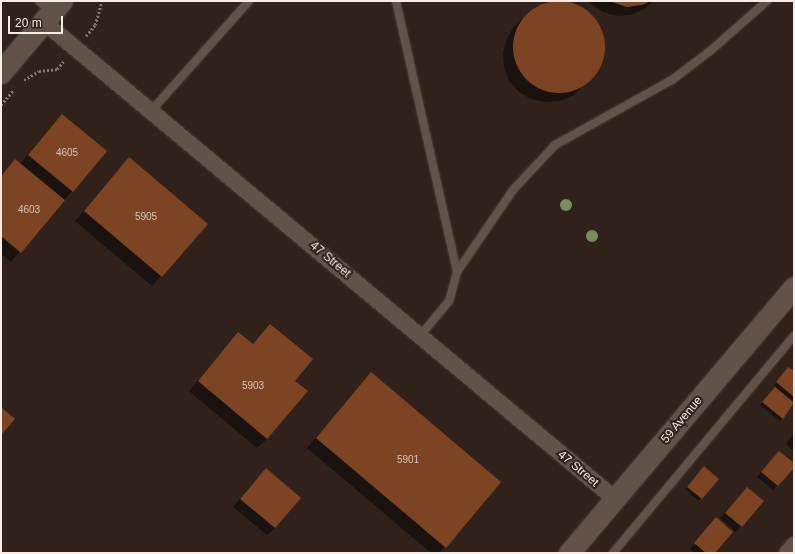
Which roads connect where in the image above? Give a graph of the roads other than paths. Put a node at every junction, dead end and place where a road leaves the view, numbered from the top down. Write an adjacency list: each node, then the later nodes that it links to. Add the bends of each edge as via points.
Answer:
1 (249, 1): 6 (lane)
2 (396, 1): 7 (lane)
3 (767, 1): 7 (lane, via 672,80 555,145 513,190)
4 (50, 9): 5 (main road); 6 (street, 47 Street)
5 (9, 80)
6 (152, 112): 9 (street, 47 Street)
7 (457, 272): 9 (lane, via 449,301)
8 (794, 287): 11 (street, 59 Avenue)
9 (420, 336): 11 (street, 47 Street)
10 (794, 336): 14 (lane)
11 (615, 499): 13 (street, 59 Avenue)
12 (794, 545): 15 (street)
13 (569, 553)
14 (614, 553)
15 (787, 553)

